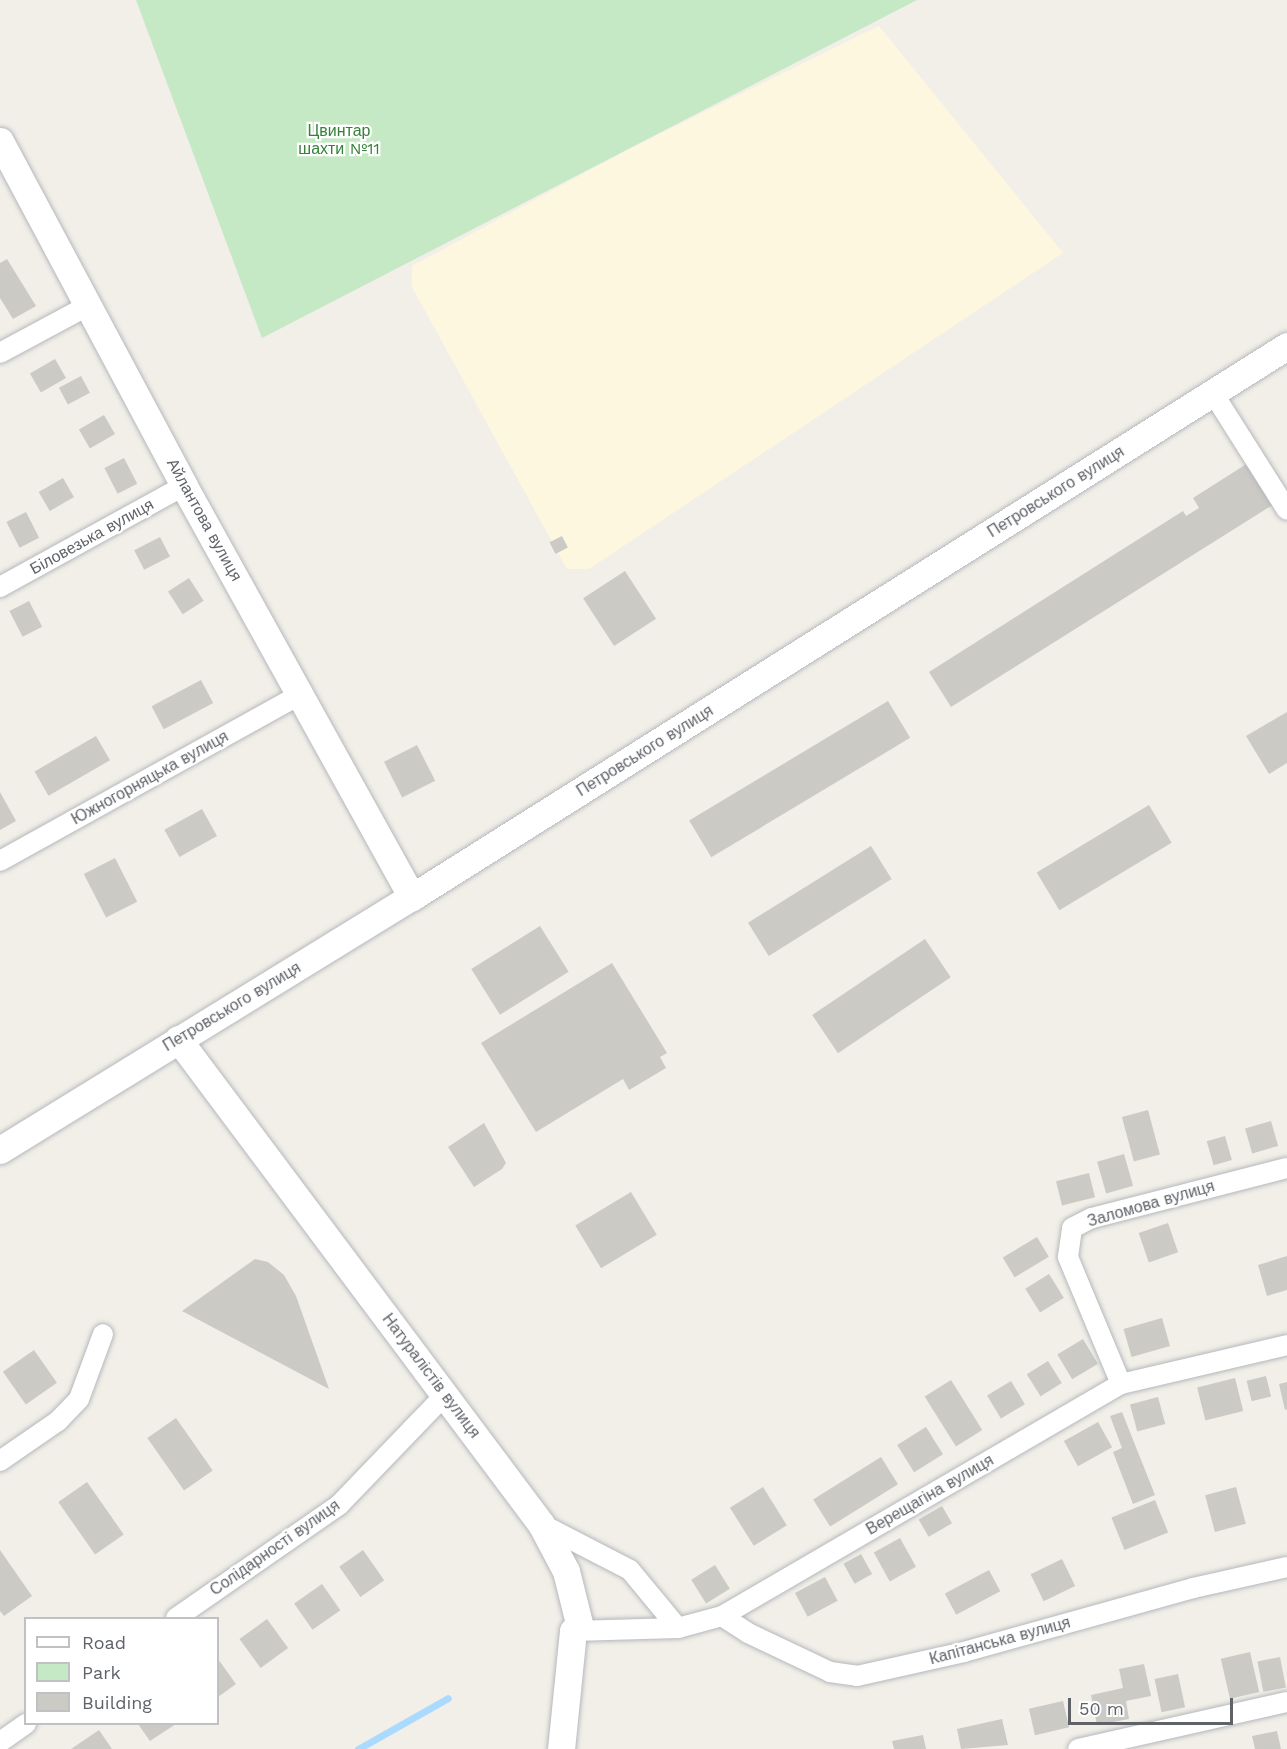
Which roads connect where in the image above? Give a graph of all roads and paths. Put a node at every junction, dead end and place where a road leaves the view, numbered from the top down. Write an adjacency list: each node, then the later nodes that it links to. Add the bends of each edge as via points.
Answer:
1 (0, 141): 2 (street, Айлантова вулиця)
2 (89, 305): 4 (street); 6 (street, Айлантова вулиця)
3 (1287, 346): 5 (street, Петровського вулиця)
4 (0, 353)
5 (1213, 393): 7 (street); 11 (street, Петровського вулиця)
6 (184, 486): 8 (street, Біловезька вулиця); 9 (street, Айлантова вулиця)
7 (1287, 510)
8 (0, 587)
9 (300, 695): 10 (street, Южногорняцька вулиця); 11 (street, Айлантова вулиця)
10 (0, 861)
11 (412, 897): 12 (street, Петровського вулиця)
12 (178, 1039): 13 (street, Петровського вулиця); 18 (street, Натуралістів вулиця)
13 (0, 1150)
14 (1287, 1168): 17 (street, Заломова вулиця, via 1092,1218 1072,1228 1068,1257)
15 (103, 1334): 19 (street, via 79,1399 58,1421)
16 (1287, 1345): 17 (street, Верещагіна вулиця)
17 (1121, 1384): 22 (street, Верещагіна вулиця)
18 (445, 1395): 20 (street, Натуралістів вулиця); 23 (street, Солідарності вулиця, via 339,1504)
19 (0, 1461)
20 (541, 1524): 24 (street, via 630,1570); 25 (street, Натуралістів вулиця, via 566,1571 580,1627)
21 (1287, 1567): 22 (street, Капітанська вулиця, via 1193,1588 964,1652 857,1676 830,1672 748,1633)
22 (722, 1616): 24 (street, Верещагіна вулиця)
23 (177, 1617)
24 (678, 1628): 25 (street, Верещагіна вулиця)
25 (573, 1631): 29 (street, Натуралістів вулиця)
26 (1287, 1702): 30 (street)
27 (25, 1725): 28 (street)
28 (0, 1742)
29 (561, 1749)
30 (1077, 1749)

